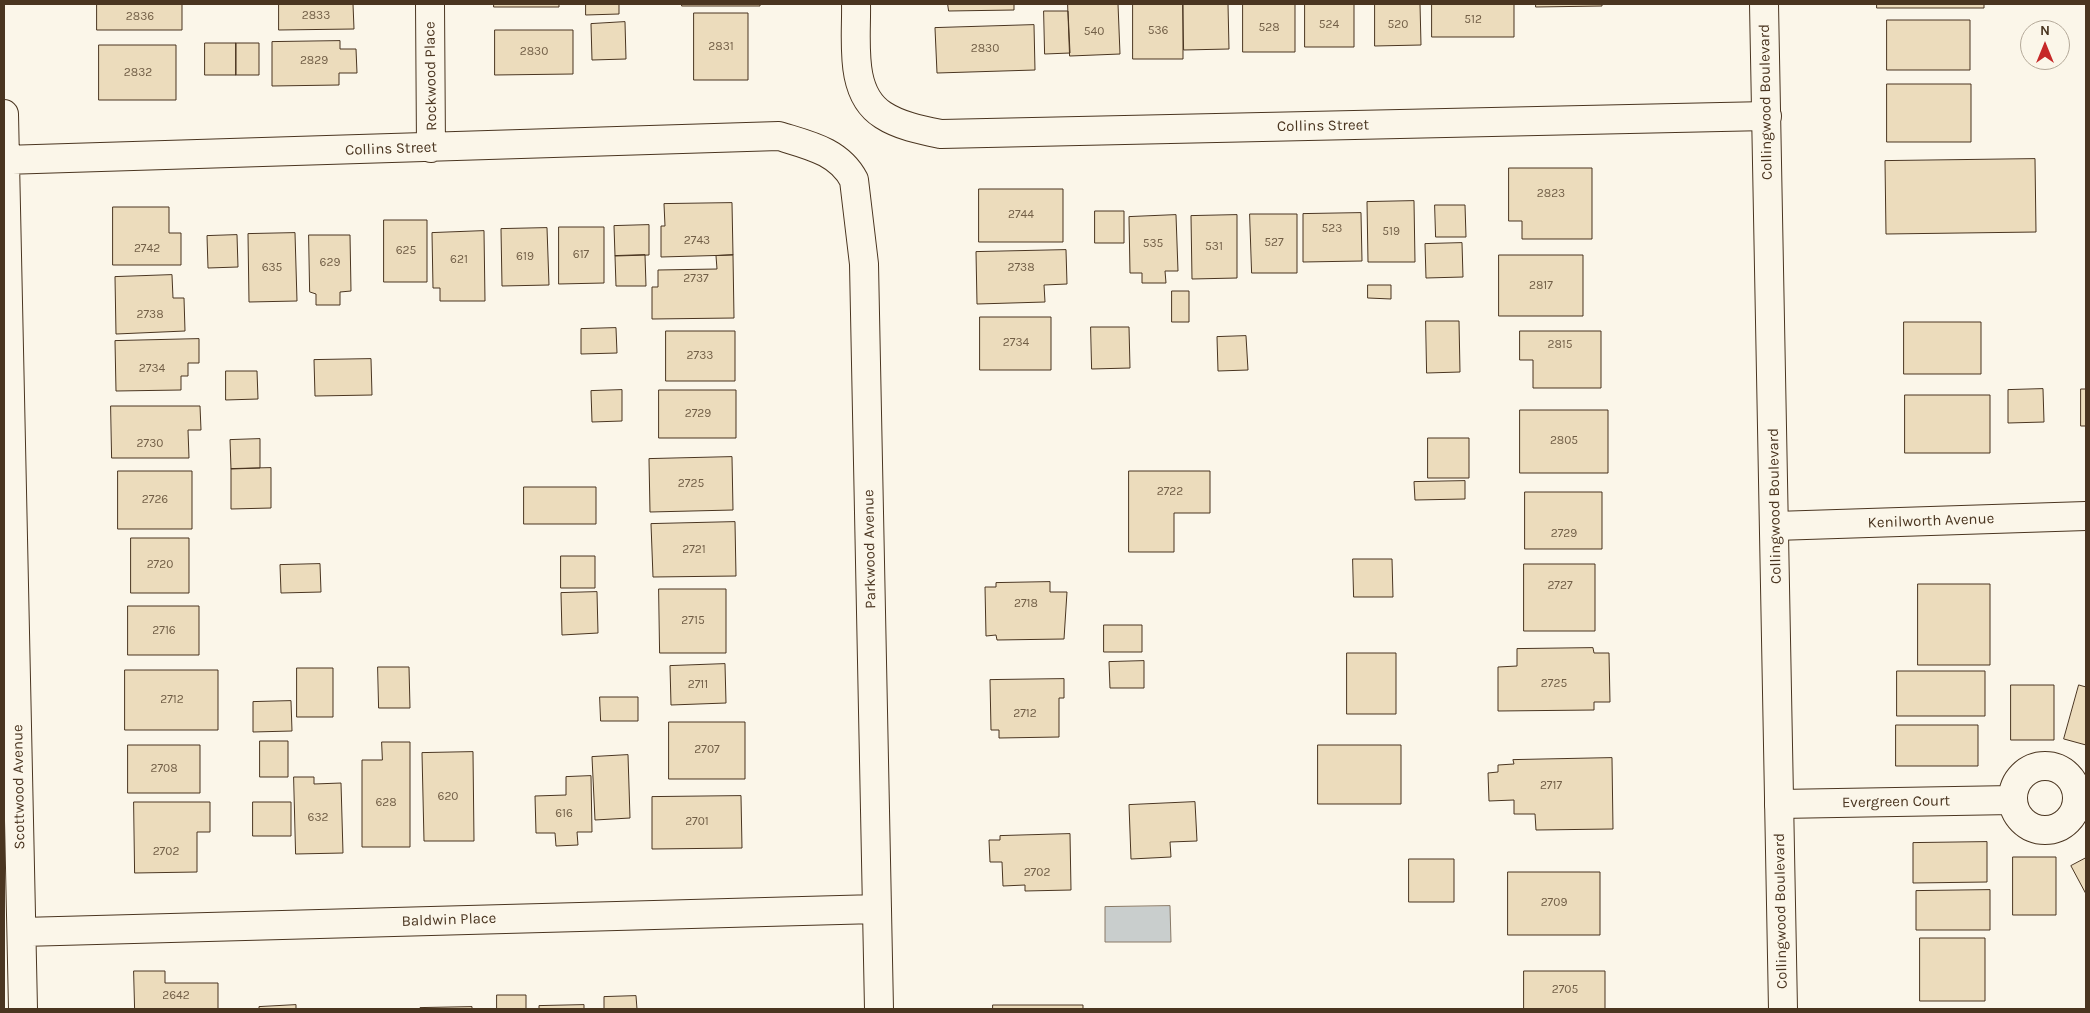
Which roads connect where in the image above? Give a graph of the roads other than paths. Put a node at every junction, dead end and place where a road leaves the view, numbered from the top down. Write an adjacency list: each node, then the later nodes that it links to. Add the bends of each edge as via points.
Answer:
1 (430, 4): 7 (street, Rockwood Place)
2 (856, 4): 5 (street, Collins Street, via 858,79 871,104 882,115 908,127 941,134)
3 (1764, 4): 5 (street, Collingwood Boulevard)
4 (4, 114): 8 (street, Scottwood Avenue)
5 (1767, 116): 10 (street, Collingwood Boulevard)
6 (779, 136): 7 (street, Collins Street); 13 (street, Parkwood Avenue, via 835,157 854,180 864,264)
7 (432, 148): 8 (street, Collins Street)
8 (4, 160): 14 (street, Scottwood Avenue)
9 (2086, 516): 10 (street, Kenilworth Avenue)
10 (1775, 526): 12 (street, Collingwood Boulevard)
11 (2013, 800): 12 (street, Evergreen Court)
12 (1779, 804): 17 (street, Collingwood Boulevard)
13 (877, 909): 14 (street, Baldwin Place); 16 (street, Parkwood Avenue)
14 (22, 932): 15 (street, Scottwood Avenue)
15 (24, 1009)
16 (879, 1009)
17 (1783, 1009)

